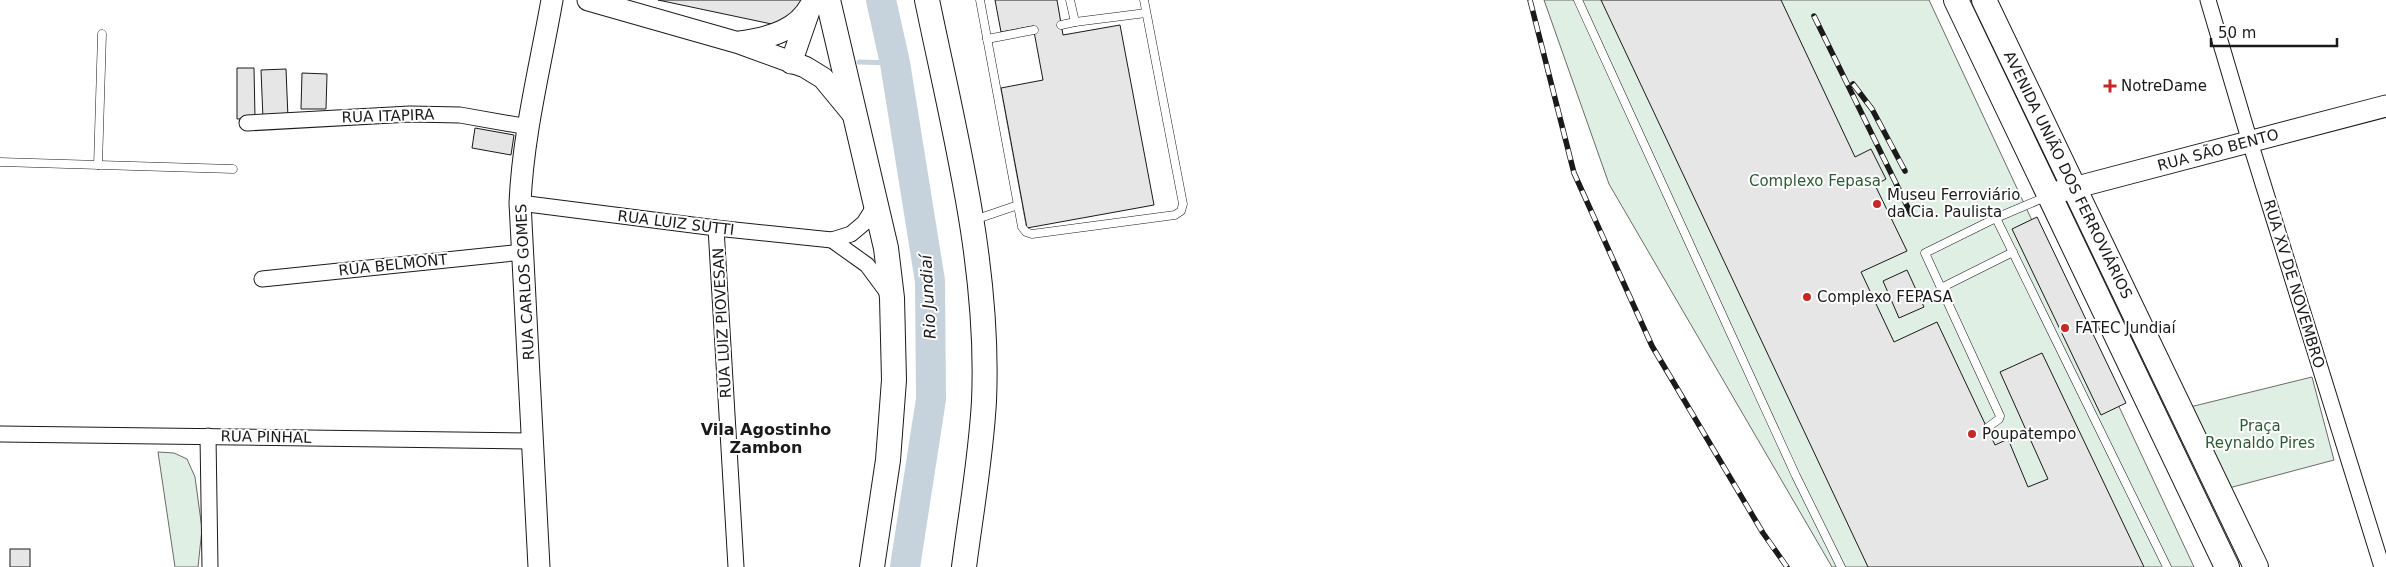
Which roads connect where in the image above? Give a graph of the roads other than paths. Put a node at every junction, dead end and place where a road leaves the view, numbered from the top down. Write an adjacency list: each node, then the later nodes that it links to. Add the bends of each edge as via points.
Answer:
1 (552, 0): 23 (street, RUA CARLOS GOMES)
2 (588, 0): 18 (street)
3 (926, 0): 34 (main road)
4 (980, 0): 17 (lane)
5 (1070, 0): 13 (lane)
6 (1144, 0): 12 (lane)
7 (1578, 0): 51 (lane, via 1788,459)
8 (1956, 0): 29 (main road, AVENIDA UNIÃO DOS FERROVIÁRIOS)
9 (1984, 0): 28 (main road, AVENIDA UNIÃO DOS FERROVIÁRIOS)
10 (2208, 0): 24 (street, RUA XV DE NOVEMBRO)
11 (817, 3): 18 (street, via 785,31); 19 (street); 21 (main road)
12 (1146, 13): 13 (lane); 32 (lane, via 1184,204 1181,211 1175,215 1032,234 1022,227)
13 (1075, 22): 14 (lane)
14 (1061, 25)
15 (1034, 30): 17 (lane)
16 (102, 34): 26 (lane)
17 (987, 39): 32 (lane)
18 (739, 43): 19 (street)
19 (791, 63): 21 (street, via 823,78)
20 (2386, 106): 24 (street, RUA SÃO BENTO, via 2356,118)
21 (856, 118): 31 (main road)
22 (247, 123): 23 (street, RUA ITAPIRA, via 410,114 460,115)
23 (528, 128): 30 (street, RUA CARLOS GOMES)
24 (2250, 142): 28 (street, RUA SÃO BENTO); 55 (street, RUA XV DE NOVEMBRO)
25 (0, 162): 26 (lane)
26 (98, 165): 27 (lane)
27 (232, 169)
28 (2073, 187): 29 (street, RUA SÃO BENTO); 54 (main road, AVENIDA UNIÃO DOS FERROVIÁRIOS)
29 (2051, 194): 33 (lane); 53 (main road, AVENIDA UNIÃO DOS FERROVIÁRIOS)
30 (520, 203): 35 (street, RUA LUIZ SUTTI); 37 (street, RUA CARLOS GOMES)
31 (876, 204): 36 (street, RUA LUIZ SUTTI, via 864,223 851,234); 41 (main road)
32 (1018, 205): 34 (lane)
33 (1996, 218): 38 (lane); 40 (lane, via 1925,253)
34 (972, 221): 50 (main road, via 982,313 984,400)
35 (716, 228): 36 (street, RUA LUIZ SUTTI); 48 (street, RUA LUIZ PIOVESAN)
36 (832, 240): 41 (street, RUA LUIZ SUTTI, via 867,265)
37 (523, 252): 39 (street, RUA BELMONT); 45 (street, RUA CARLOS GOMES)
38 (2013, 252): 40 (lane); 52 (lane)
39 (262, 279)
40 (1941, 288): 42 (lane, via 2000,416)
41 (892, 298): 49 (main road, via 894,380 888,460)
42 (1987, 428)
43 (0, 434): 44 (street, RUA PINHAL)
44 (208, 436): 45 (street, RUA PINHAL); 46 (street)
45 (532, 441): 47 (street, RUA CARLOS GOMES)
46 (210, 567)
47 (539, 567)
48 (736, 567)
49 (872, 567)
50 (964, 567)
51 (1841, 567)
52 (2167, 567)
53 (2227, 567)
54 (2256, 567)
55 (2382, 567)

